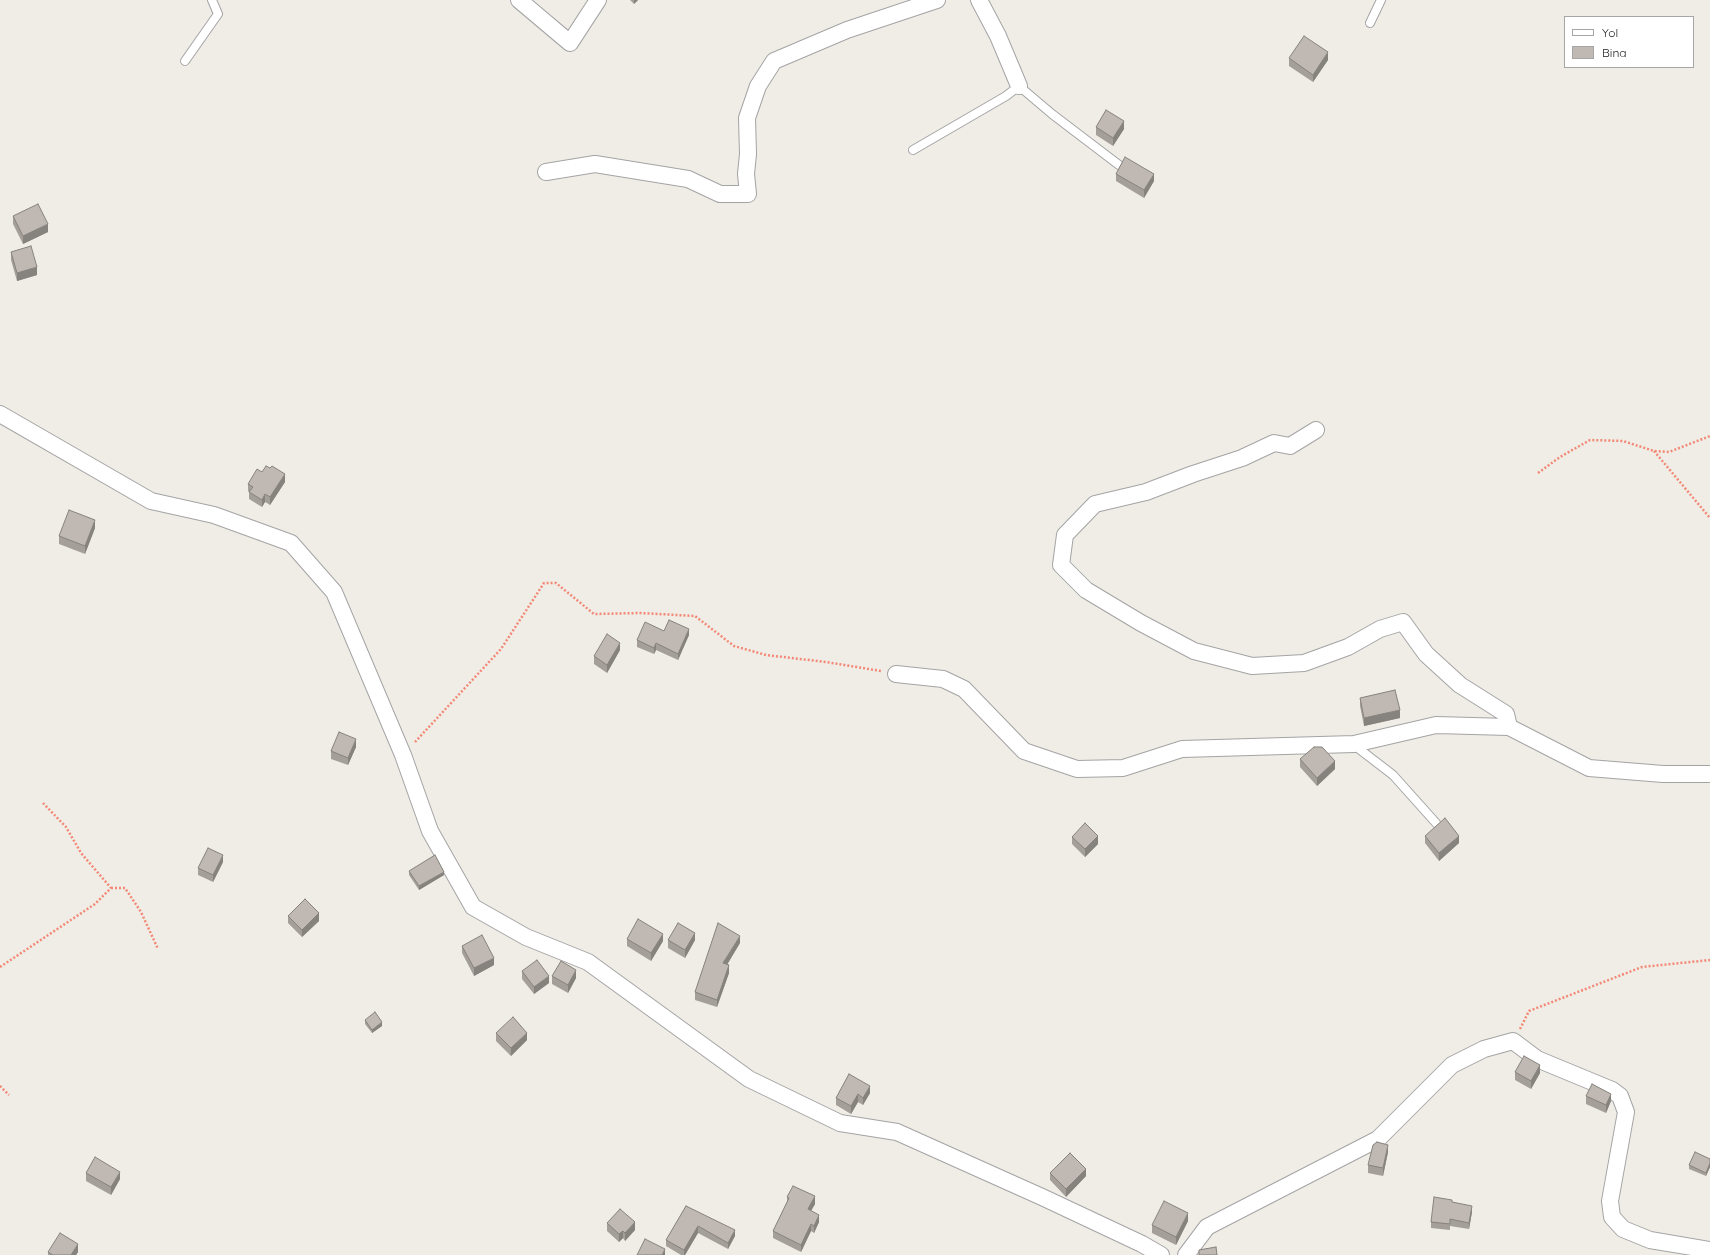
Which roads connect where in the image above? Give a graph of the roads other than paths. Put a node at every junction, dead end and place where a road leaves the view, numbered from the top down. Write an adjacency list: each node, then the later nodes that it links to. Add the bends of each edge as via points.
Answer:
1 (212, 0): 8 (lane, via 218,14)
2 (519, 0): 3 (street, via 570,43)
3 (598, 0)
4 (937, 0): 12 (street, via 847,30 774,61 758,86 747,118 748,194 720,194 688,179 595,164)
5 (979, 0): 9 (street, via 998,36)
6 (1381, 0): 7 (lane)
7 (1370, 22)
8 (185, 61)
9 (1019, 86): 10 (lane); 11 (lane)
10 (913, 150)
11 (1119, 165)
12 (546, 172)
13 (0, 414): 21 (street, via 151,501 214,515 291,542 334,592 403,755 430,831 474,907 526,937 588,962 749,1079 840,1123 896,1132 1042,1197)
14 (1316, 430): 16 (street, via 1290,446 1274,443 1242,458 1146,492 1094,504 1065,535 1061,565 1086,590 1141,623 1194,651 1252,666 1304,663 1348,647 1380,629 1402,622 1426,654 1460,685 1506,714)
15 (896, 674): 17 (street, via 943,679 964,689 1024,751 1077,769 1123,768 1182,749)
16 (1510, 727): 17 (street, via 1436,725); 18 (street, via 1589,768 1663,774)
17 (1354, 744): 19 (lane, via 1393,775)
18 (1710, 774)
19 (1436, 823)
20 (1710, 1250): 22 (street, via 1650,1240 1623,1229 1612,1216 1610,1201 1626,1112 1620,1096 1612,1090 1537,1059 1513,1041 1484,1048 1452,1065 1378,1139 1207,1227)
21 (1161, 1255)
22 (1186, 1255)

